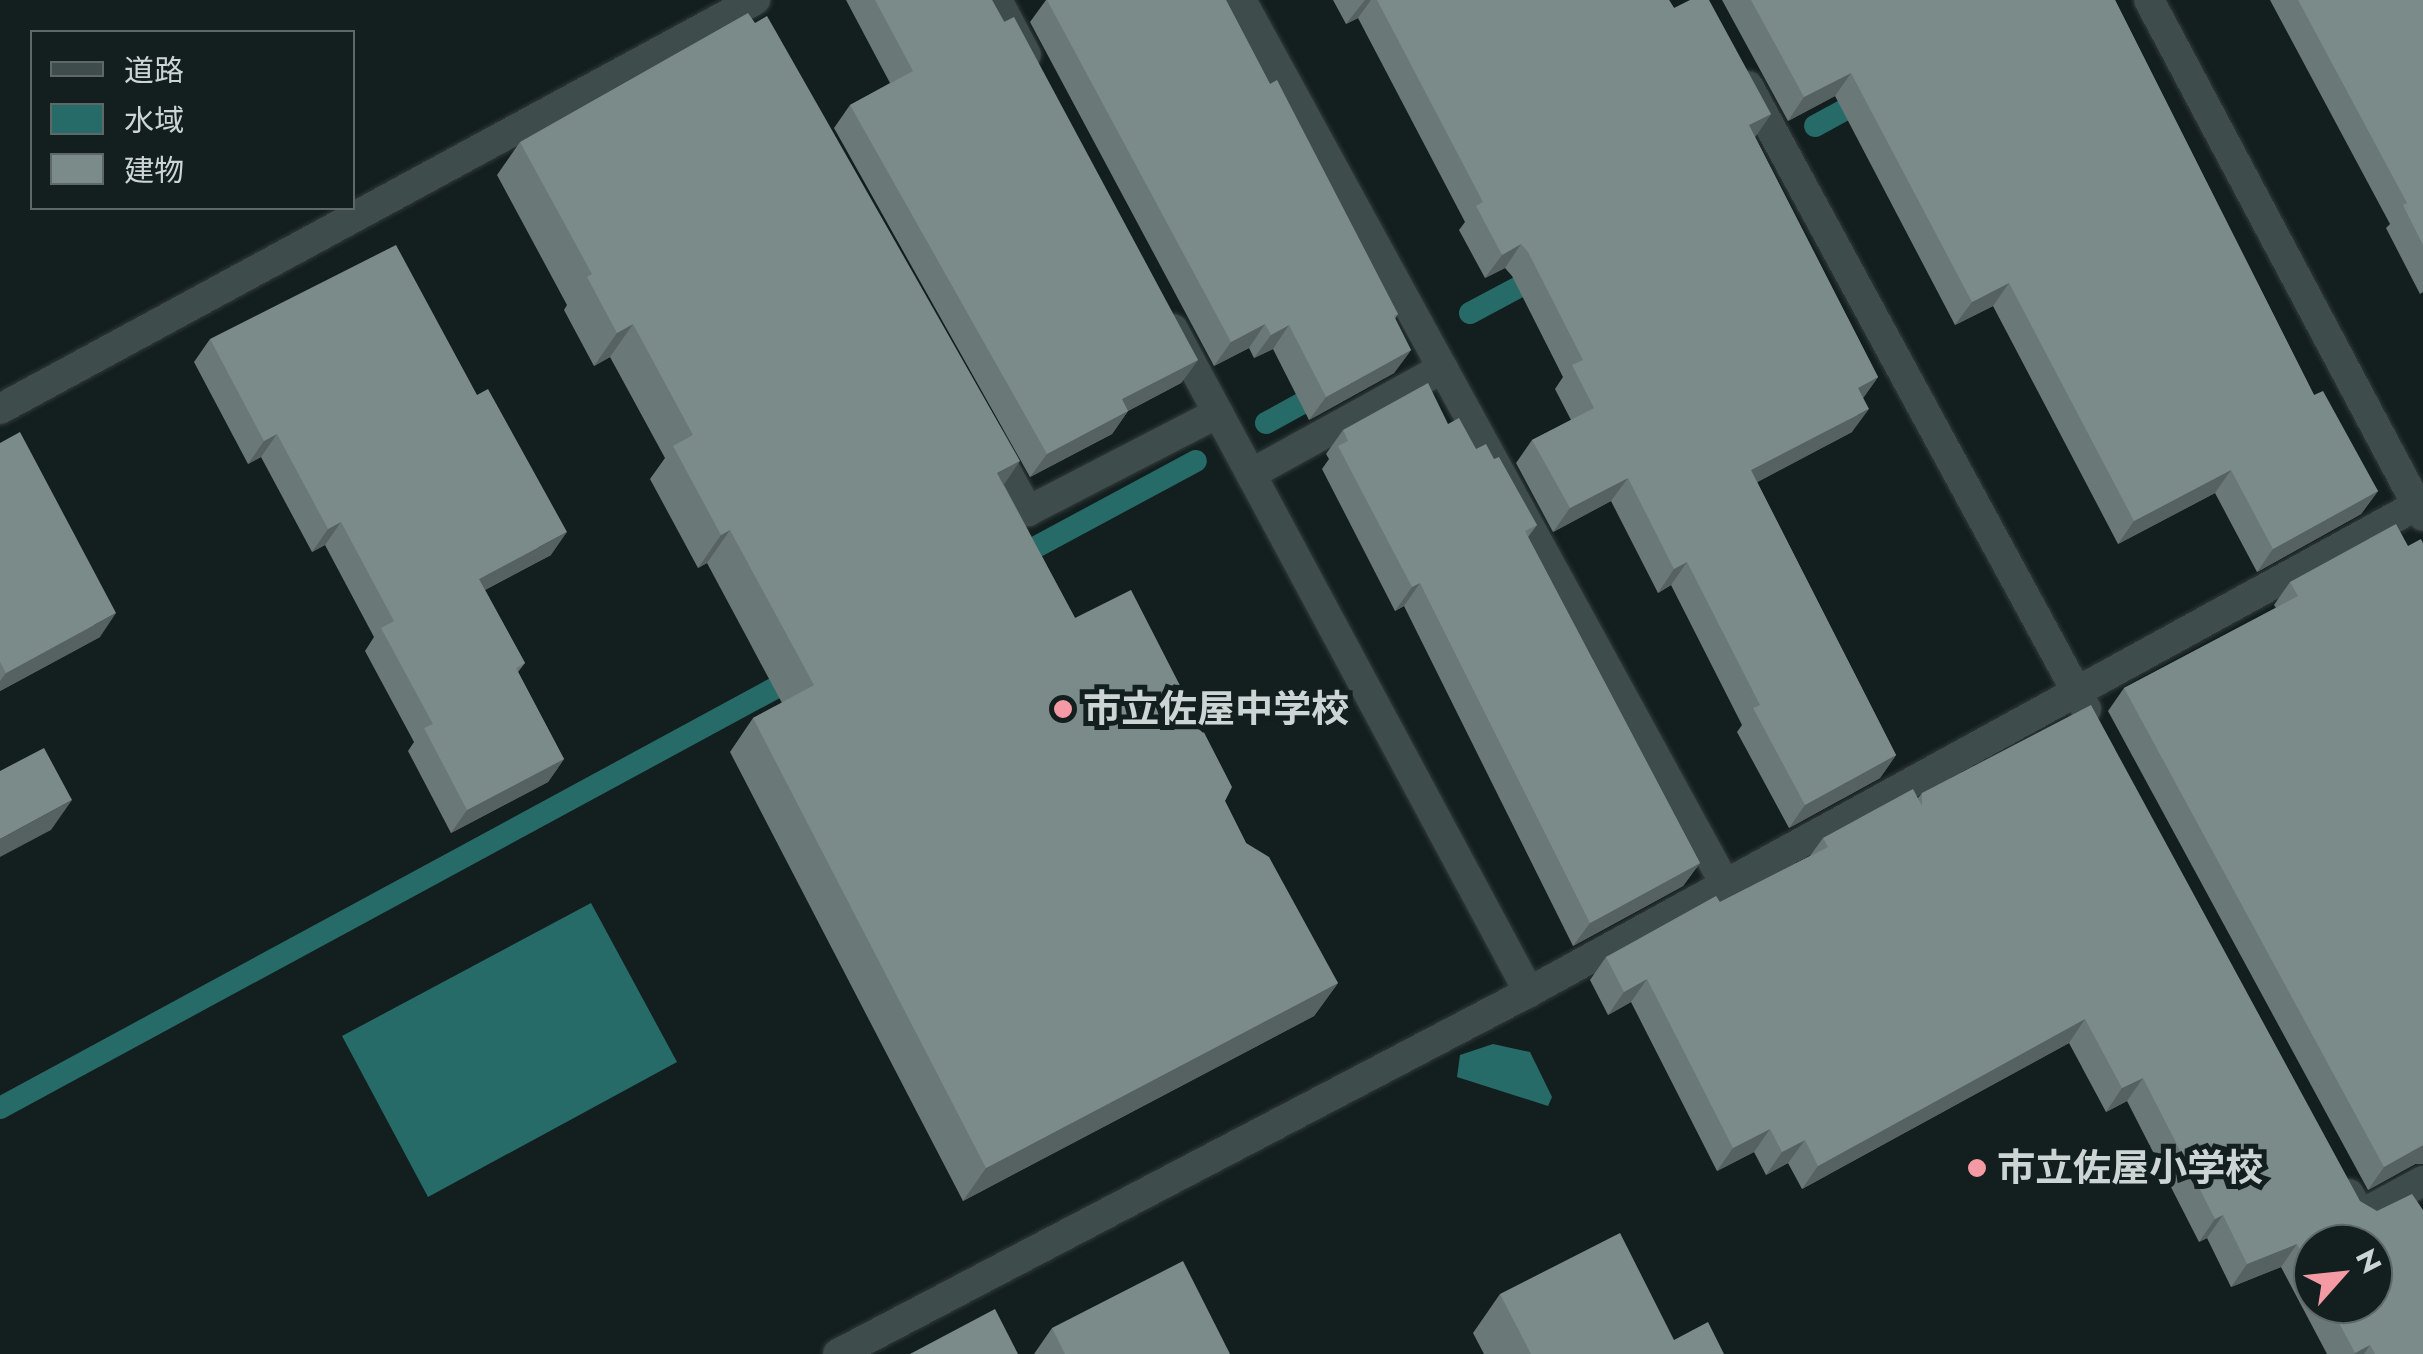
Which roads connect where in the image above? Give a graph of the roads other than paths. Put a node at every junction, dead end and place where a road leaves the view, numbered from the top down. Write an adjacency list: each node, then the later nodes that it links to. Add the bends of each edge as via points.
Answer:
1 (997, 0): 7 (street)
2 (1241, 0): 9 (street)
3 (2149, 0): 14 (street)
4 (749, 3): 5 (street); 10 (street)
5 (763, 41)
6 (1729, 52): 15 (street)
7 (1043, 86)
8 (1163, 310): 11 (street)
9 (1442, 368): 13 (street); 17 (street)
10 (0, 409)
11 (1218, 413): 12 (street, via 1028,511); 13 (street)
12 (979, 424)
13 (1251, 474): 18 (street)
14 (2421, 508): 15 (street)
15 (2077, 692): 16 (street); 17 (street)
16 (2096, 727)
17 (1725, 884): 18 (street)
18 (1528, 992): 21 (street)
19 (2332, 1162): 20 (street, via 2360,1214)
20 (2414, 1196)
21 (838, 1354)

